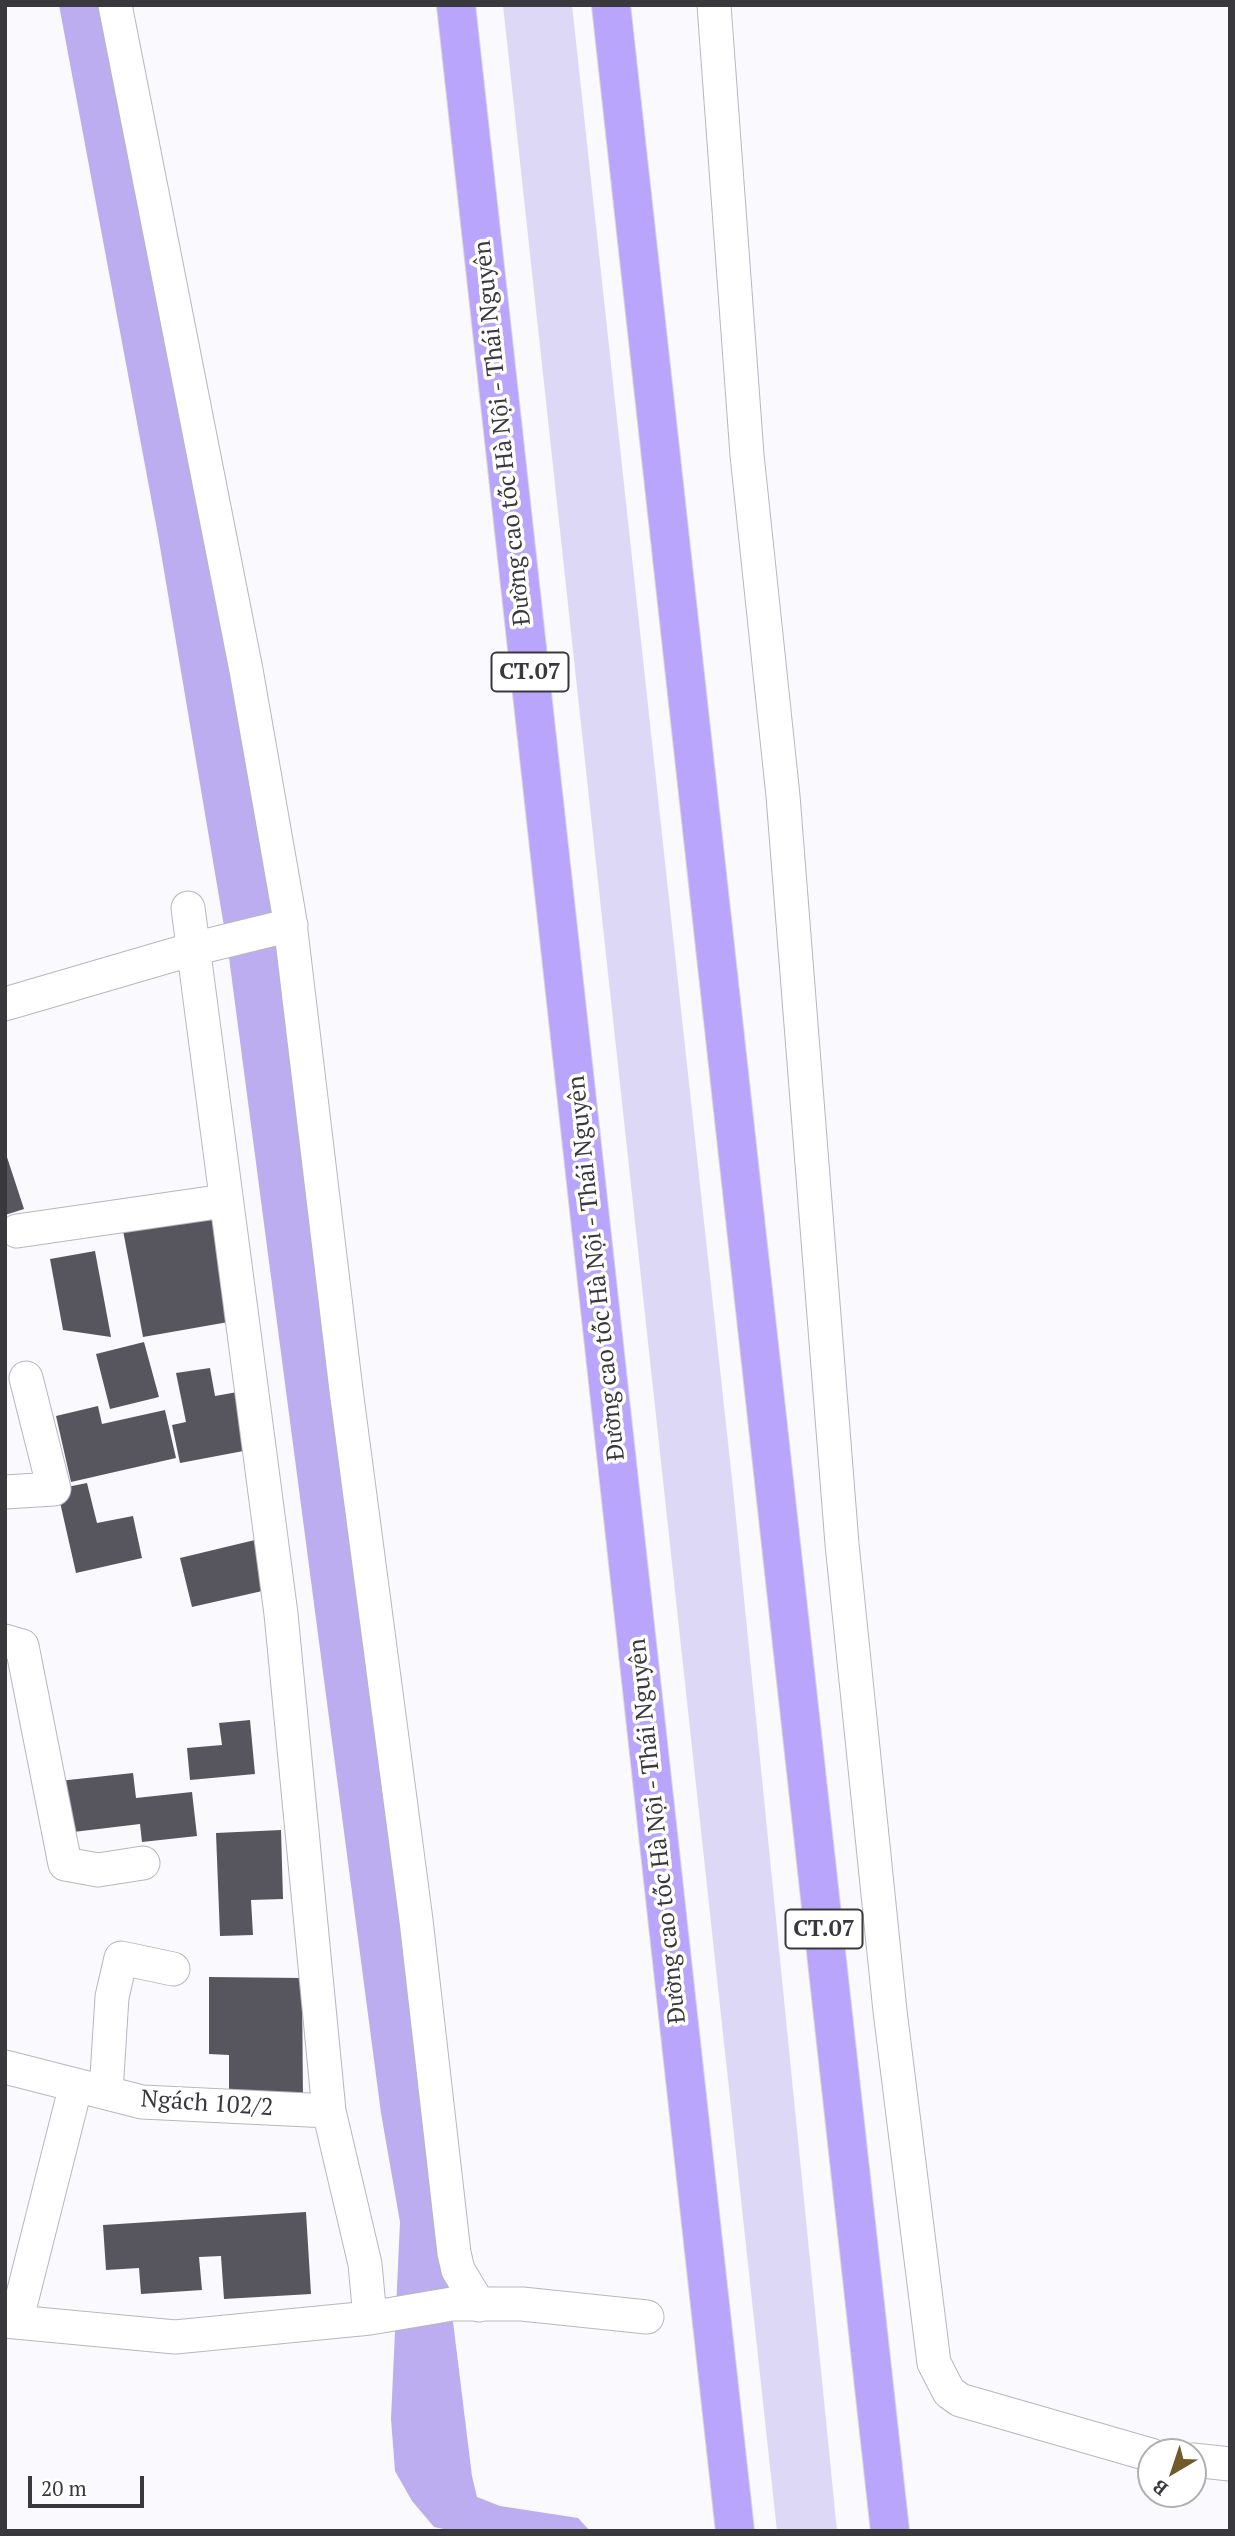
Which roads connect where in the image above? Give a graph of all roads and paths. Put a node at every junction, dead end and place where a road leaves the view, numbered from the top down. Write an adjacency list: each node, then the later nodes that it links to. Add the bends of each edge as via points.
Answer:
1 (114, 5): 6 (street, via 246,670)
2 (456, 5): 26 (highway, Đường cao tốc Hà Nội - Thái Nguyên / CT.07)
3 (611, 5): 27 (highway, CT.07)
4 (714, 5): 23 (street, via 747,456 783,796 842,1545 890,2011 934,2363 949,2392 960,2400)
5 (188, 908): 7 (street)
6 (290, 925): 7 (street); 19 (street, via 454,2253)
7 (193, 949): 8 (street); 9 (street)
8 (5, 1004)
9 (225, 1201): 10 (street); 18 (street, via 281,1614)
10 (17, 1231)
11 (26, 1378): 12 (street, via 54,1489)
12 (5, 1492)
13 (5, 1642): 14 (street, via 22,1646 65,1864 98,1870)
14 (143, 1863)
15 (173, 1969): 17 (street, via 121,1958)
16 (5, 2067): 17 (street, Ngách 102/2)
17 (91, 2088): 18 (street, Ngách 102/2, via 142,2102); 22 (street)
18 (330, 2110): 20 (street)
19 (466, 2304): 20 (street); 21 (street, via 522,2304)
20 (379, 2316): 22 (street, via 175,2337)
21 (647, 2317)
22 (11, 2322)
23 (1137, 2451)
24 (1207, 2462): 25 (street)
25 (1230, 2464)
26 (735, 2531)
27 (890, 2531)

